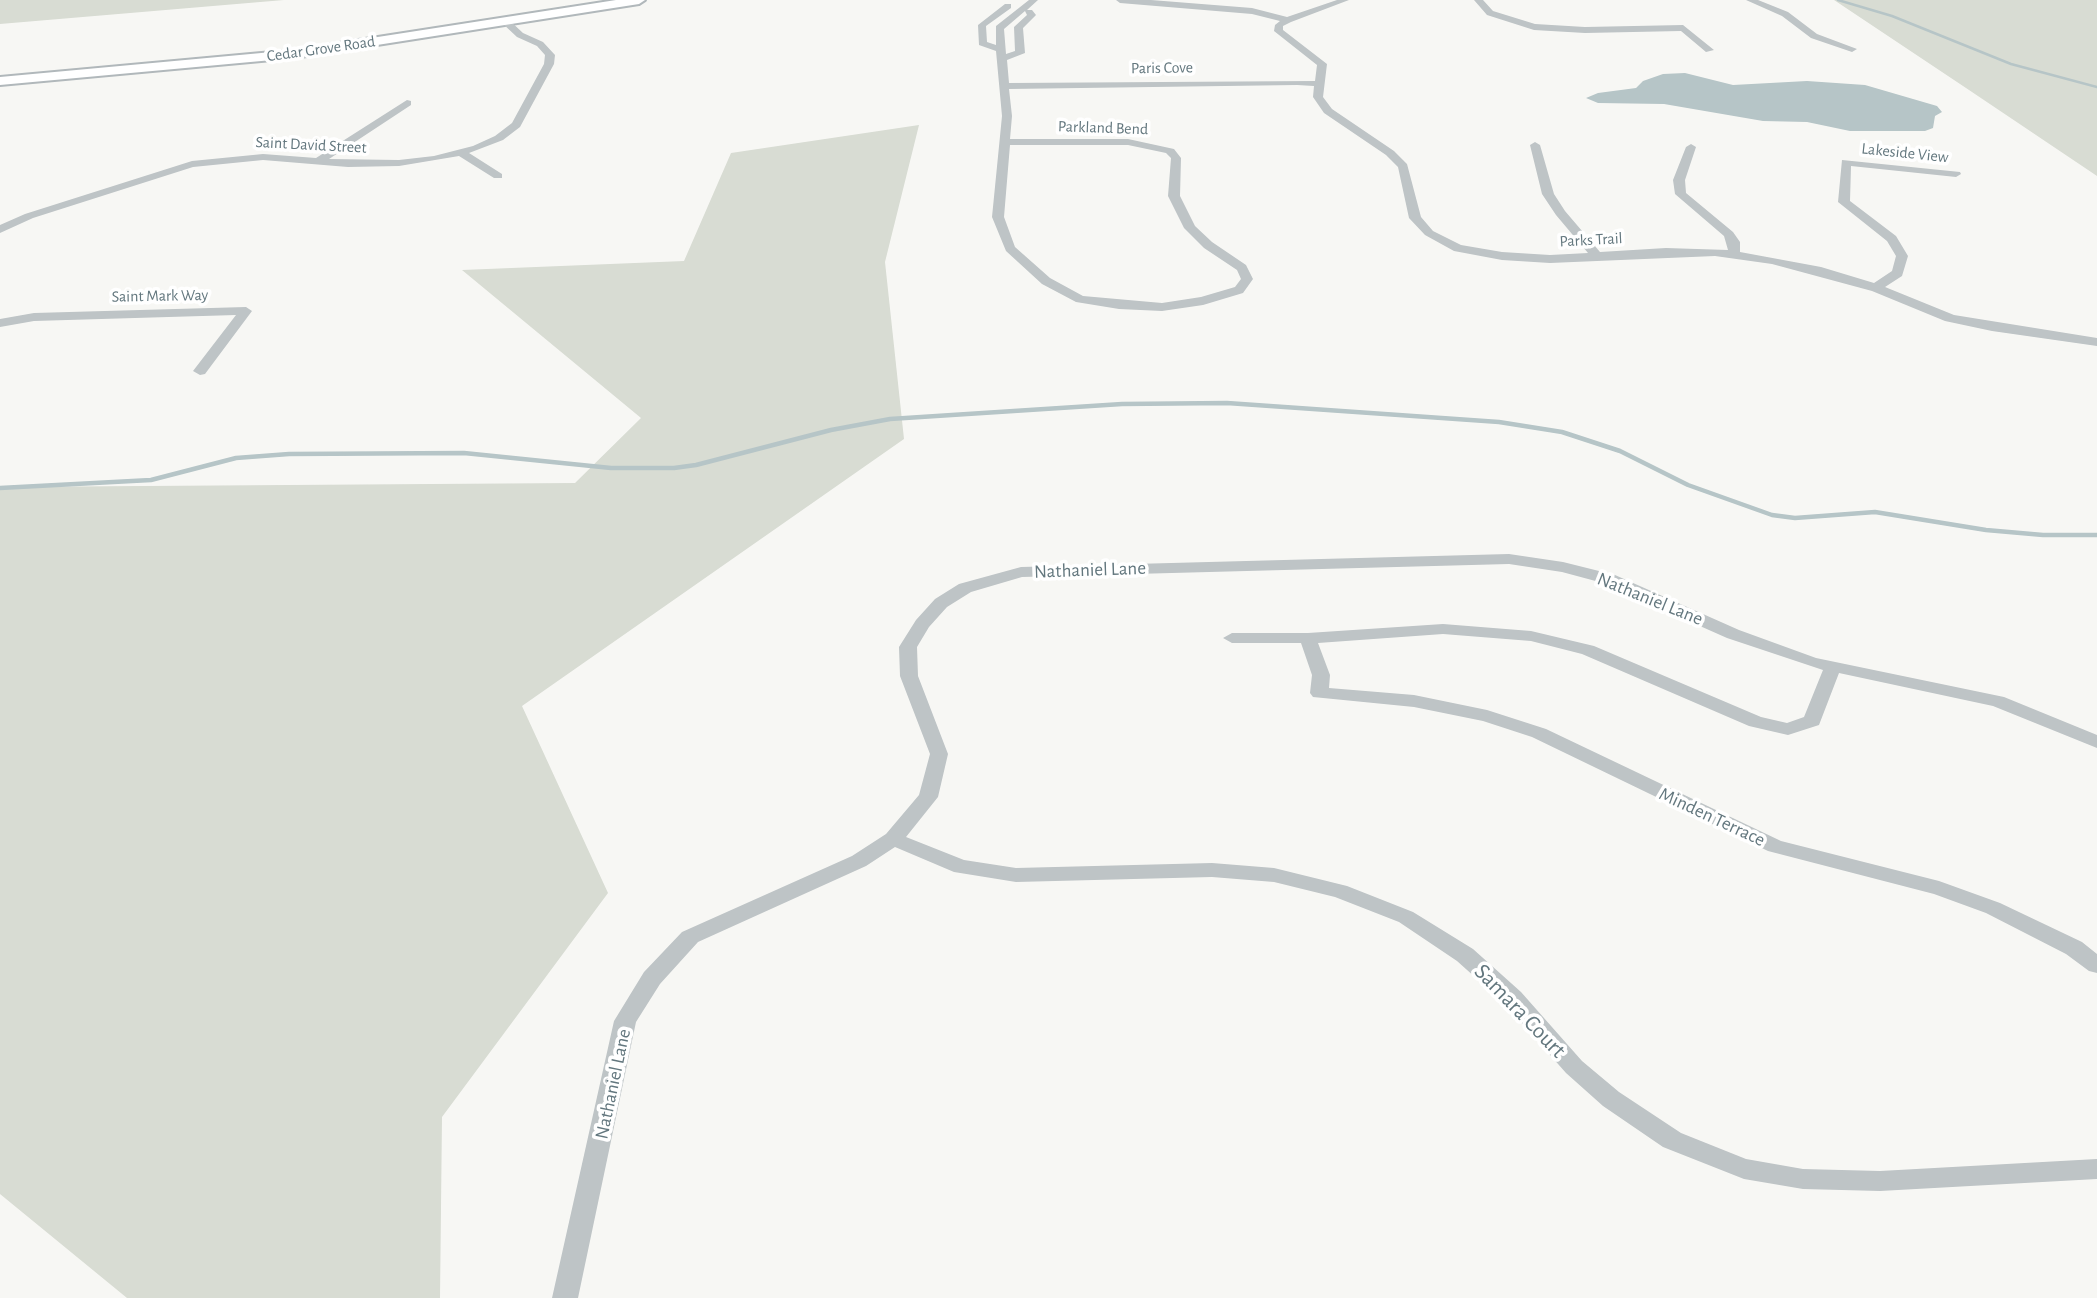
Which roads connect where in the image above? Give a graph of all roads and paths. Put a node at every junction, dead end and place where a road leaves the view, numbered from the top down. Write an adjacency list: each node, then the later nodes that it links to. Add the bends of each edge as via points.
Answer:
1 (639, 0): 11 (main road, Cedar Grove Road, via 542,15)
2 (1034, 0): 8 (street, Parkland Bend)
3 (1120, 0): 9 (street)
4 (1234, 0): 9 (street)
5 (1345, 0): 10 (street)
6 (1478, 0): 12 (street, via 1490,13 1534,27 1683,28)
7 (1749, 0): 13 (street, via 1785,14 1814,36)
8 (1020, 4): 14 (street, Parkland Bend, via 999,28); 14 (street, via 1032,16 1018,27 1020,53); 14 (street, Parkland Bend, via 982,25 982,43)
9 (1225, 9): 10 (street)
10 (1288, 20): 16 (street, Parks Trail, via 1278,31 1322,64)
11 (518, 27): 15 (main road, Cedar Grove Road, via 479,26 294,54); 22 (street, Saint David Street, via 550,55 549,64 516,125 499,138)
12 (1709, 50)
13 (1852, 50)
14 (1000, 54): 17 (street, Parkland Bend)
15 (0, 81)
16 (1320, 84): 17 (street, Paris Cove); 28 (street, Parks Trail, via 1318,97 1328,111 1403,166 1415,218 1429,233 1458,248 1502,256)
17 (1004, 86): 19 (street, Parkland Bend)
18 (407, 103): 23 (street)
19 (1005, 142): 19 (street, Parkland Bend, via 998,217 1001,230 1010,248 1046,281 1080,299 1162,307 1238,290 1247,279 1242,268 1190,228 1174,196 1176,158 1170,151 1128,142)
20 (1535, 145): 28 (street, via 1548,194)
21 (1691, 147): 27 (street, via 1679,180 1681,194 1729,234)
22 (460, 152): 23 (street, Saint David Street, via 399,163); 25 (street)
23 (319, 161): 26 (street, Saint David Street, via 263,157 192,164)
24 (1956, 174): 29 (street, Lakeside View, via 1846,162 1844,202 1892,239 1902,256 1898,273)
25 (498, 176)
26 (0, 229)
27 (1734, 255): 28 (street, Parks Trail); 29 (street, Parks Trail, via 1821,271)
28 (1597, 256)
29 (1876, 288): 31 (street, Parks Trail, via 1950,318)
30 (0, 323): 32 (street, Saint Mark Way, via 34,317 246,312)
31 (2097, 342)
32 (200, 371)
33 (1232, 638): 34 (street)
34 (1308, 638): 35 (street, via 1443,629 1531,636 1588,650 1756,722 1788,729 1812,721); 38 (street, Minden Terrace, via 1321,676 1320,693 1414,701 1487,716 1539,733 1775,846 1939,888 1993,908 2074,948)
35 (1833, 666): 36 (street, Nathaniel Lane, via 1998,701); 37 (street, Nathaniel Lane, via 1733,634 1609,579 1509,559 1021,572 965,588 941,603 908,647 909,676 939,754 929,797)
36 (2097, 742)
37 (893, 839): 39 (street, Samara Court, via 961,867 1016,874 1212,870 1274,875 1340,891 1406,917 1465,955 1611,1099 1672,1140 1744,1169 1803,1179 1880,1181); 40 (street, Nathaniel Lane, via 859,861 690,937 652,978 625,1021)
38 (2097, 965)
39 (2097, 1169)
40 (565, 1298)

